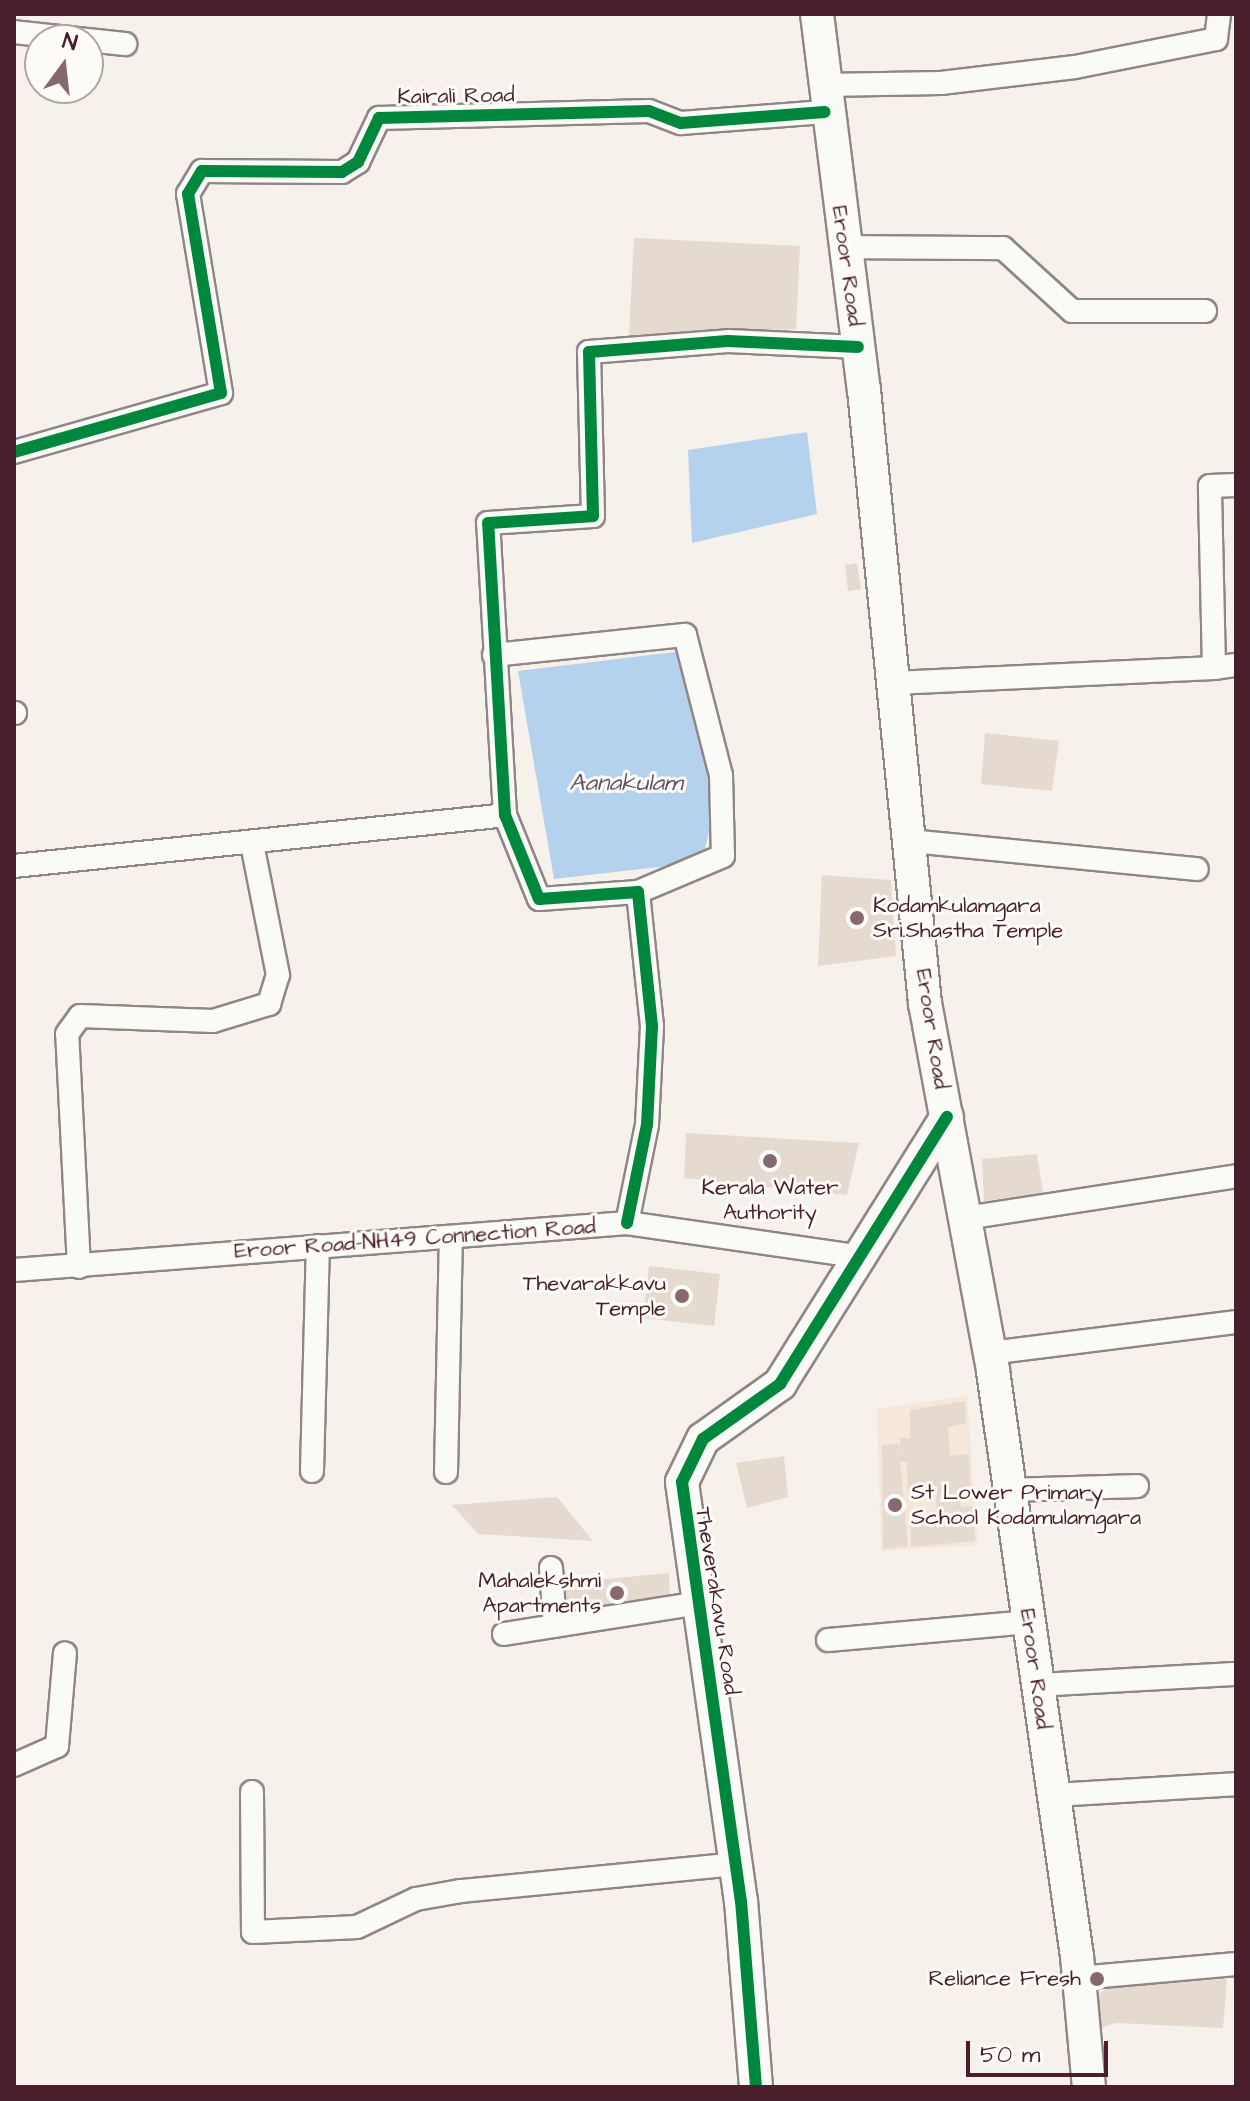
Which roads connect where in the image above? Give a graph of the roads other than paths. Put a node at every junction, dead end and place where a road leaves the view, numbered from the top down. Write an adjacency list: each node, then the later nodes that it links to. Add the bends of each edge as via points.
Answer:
1 (817, 14): 5 (main road, Eroor Road)
2 (1219, 14): 5 (street, via 1216,39 1075,67)
3 (14, 32): 4 (street)
4 (125, 44)
5 (824, 99): 6 (main road, Eroor Road); 9 (street, Kairali Road, via 681,123 649,111 379,118 358,162 342,172 202,171 188,194 221,393)
6 (845, 247): 7 (street, via 1003,248 1072,311); 8 (main road, Eroor Road)
7 (1205, 311)
8 (858, 347): 11 (street, via 728,341 589,352 593,516 488,523); 13 (main road, Eroor Road)
9 (14, 452)
10 (1236, 485): 12 (street, via 1210,486)
11 (494, 655): 14 (street); 19 (street, via 685,635 721,775 723,856)
12 (1225, 666): 13 (street)
13 (894, 683): 15 (main road, Eroor Road)
14 (505, 815): 16 (street); 19 (street, via 539,899)
15 (910, 841): 18 (street); 20 (main road, Eroor Road, via 925,1003)
16 (252, 844): 17 (street); 27 (street, via 278,975 269,1004 213,1021 80,1016 67,1034)
17 (14, 866)
18 (1197, 869)
19 (638, 892): 23 (street, via 652,1026 647,1125)
20 (947, 1117): 22 (main road, Eroor Road); 26 (main road, Theverakavu Road)
21 (1236, 1176): 22 (street)
22 (966, 1218): 30 (main road, Eroor Road)
23 (627, 1223): 24 (street, Eroor Road-NH49 Connection Road); 26 (street, Eroor Road-NH49 Connection Road)
24 (451, 1237): 25 (street, Eroor Road-NH49 Connection Road); 32 (street)
25 (318, 1246): 27 (street, Eroor Road-NH49 Connection Road); 31 (street)
26 (862, 1257): 36 (main road, Theverakavu Road, via 780,1384 690,1453 682,1503)
27 (79, 1267): 28 (street, Eroor Road-NH49 Connection Road)
28 (14, 1270)
29 (1236, 1322): 30 (street)
30 (990, 1353): 34 (main road, Eroor Road)
31 (312, 1471)
32 (446, 1472)
33 (1137, 1486): 34 (street)
34 (1010, 1490): 37 (main road, Eroor Road)
35 (551, 1568): 38 (street)
36 (699, 1603): 38 (street); 48 (main road, Theverakavu Road)
37 (1029, 1622): 40 (street); 43 (main road, Eroor Road)
38 (555, 1626): 39 (street)
39 (504, 1634)
40 (828, 1640)
41 (65, 1653): 44 (street, via 57,1746)
42 (1236, 1674): 43 (street)
43 (1038, 1685): 47 (main road, Eroor Road)
44 (14, 1765)
45 (1236, 1784): 47 (street)
46 (252, 1792): 48 (street, via 253,1932 357,1927 416,1899 461,1891)
47 (1053, 1795): 50 (main road, Eroor Road)
48 (735, 1864): 51 (main road, Theverakavu Road)
49 (1236, 1964): 50 (street)
50 (1079, 1978): 52 (main road, Eroor Road)
51 (756, 2087)
52 (1089, 2087)

